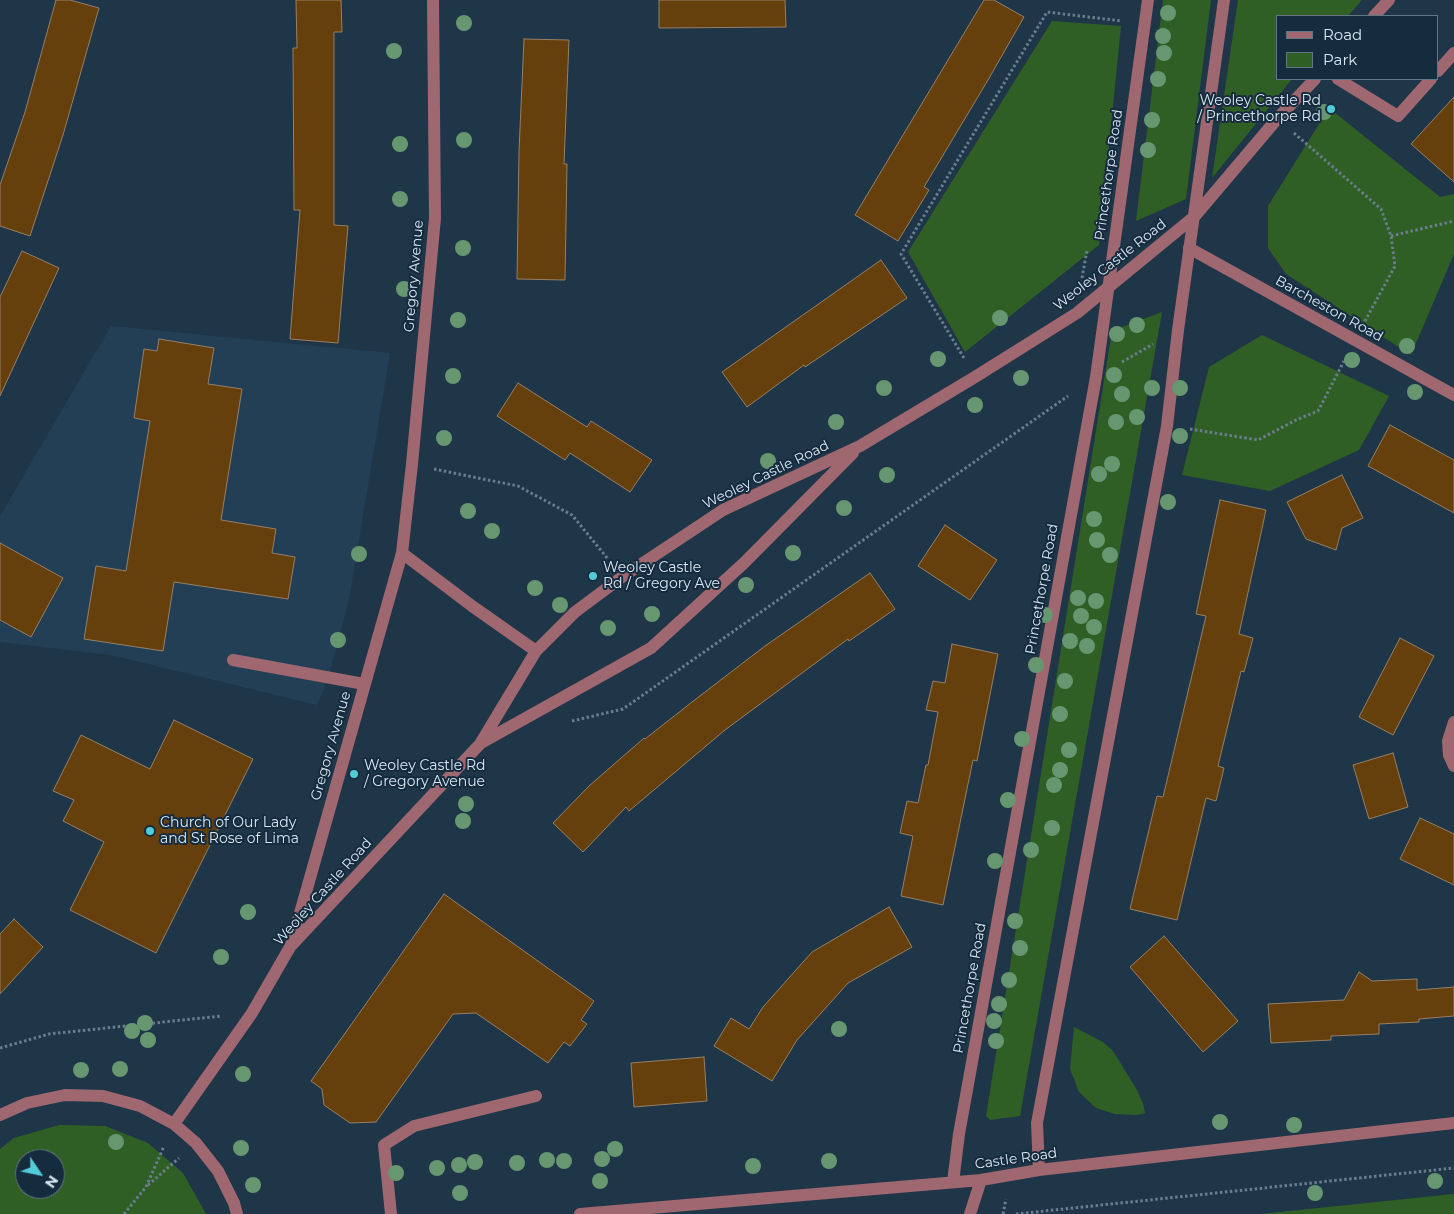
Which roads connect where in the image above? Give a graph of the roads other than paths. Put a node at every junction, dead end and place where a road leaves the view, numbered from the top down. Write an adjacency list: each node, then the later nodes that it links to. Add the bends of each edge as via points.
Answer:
1 (433, 0): 16 (street, Gregory Avenue, via 435,218)
2 (1148, 0): 13 (street, Princethorpe Road)
3 (1224, 0): 11 (street)
4 (1389, 0): 5 (street)
5 (1375, 15)
6 (1454, 53): 7 (street)
7 (1439, 70)
8 (1314, 80): 11 (street, Weoley Castle Road)
9 (1340, 80): 10 (street, via 1398,116)
10 (1430, 80)
11 (1194, 217): 12 (street); 13 (street, Weoley Castle Road)
12 (1189, 248): 14 (street, Barcheston Road); 28 (street, via 1167,426 1037,1123)
13 (1109, 288): 15 (street, Weoley Castle Road, via 1077,313); 30 (street, Princethorpe Road, via 1096,377 962,1115)
14 (1454, 395)
15 (860, 446): 17 (street, Weoley Castle Road, via 723,510 575,612); 21 (street, Weoley Castle Road, via 744,563 651,648)
16 (402, 553): 17 (street); 19 (street, Gregory Avenue)
17 (536, 650): 21 (street, Weoley Castle Road)
18 (232, 660): 19 (street)
19 (364, 684): 23 (street, Gregory Avenue)
20 (1454, 722): 22 (street, via 1448,741)
21 (480, 744): 23 (street, Weoley Castle Road)
22 (1454, 766)
23 (290, 947): 27 (street, Weoley Castle Road, via 252,1013)
24 (536, 1096): 32 (street, via 414,1126 384,1144)
25 (0, 1115): 27 (street, via 27,1103 65,1095 103,1096 140,1106)
26 (1454, 1123): 28 (street, Castle Road)
27 (174, 1124): 31 (street, via 196,1143 218,1171)
28 (1039, 1170): 29 (street, Castle Road)
29 (981, 1180): 30 (street, Castle Road); 34 (street)
30 (953, 1182): 33 (street, Castle Road)
31 (237, 1214)
32 (391, 1214)
33 (580, 1214)
34 (970, 1214)

